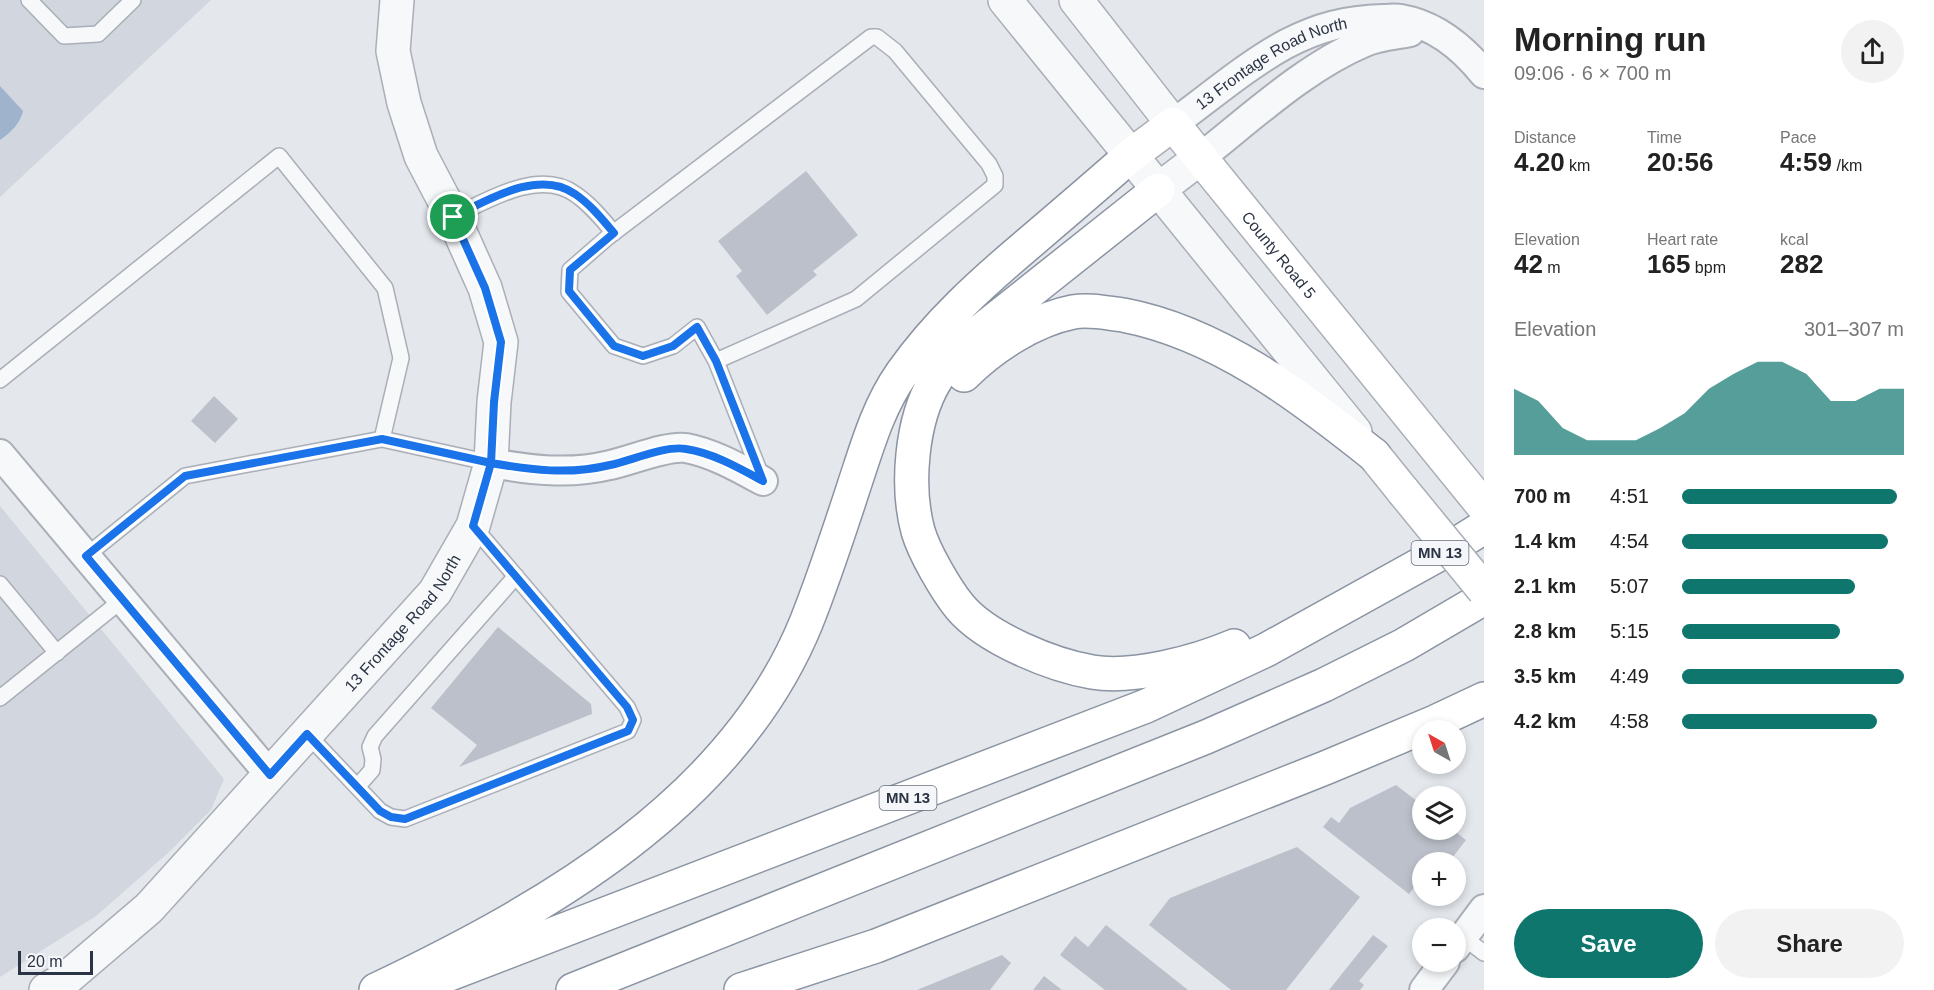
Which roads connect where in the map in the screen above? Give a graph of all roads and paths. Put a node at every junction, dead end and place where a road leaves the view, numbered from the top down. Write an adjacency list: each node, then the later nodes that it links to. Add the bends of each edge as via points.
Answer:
1 (29, 0): 2 (lane, via 64,36 98,34)
2 (133, 0)
3 (397, 0): 12 (street, 13 Frontage Road North, via 393,51 404,103 421,156)
4 (1005, 0): 9 (street)
5 (1076, 0): 8 (street, County Road 5)
6 (1430, 29): 7 (street, 13 Frontage Road North, via 1469,56); 8 (street, 13 Frontage Road North, via 1401,19 1332,24 1286,44); 10 (street, 13 Frontage Road North, via 1367,41 1330,60)
7 (1484, 74)
8 (1173, 124): 9 (main road, 13 Frontage Road North); 10 (main road, County Road 5)
9 (1130, 156): 11 (street); 42 (main road, 13 Frontage Road North, via 985,281 938,327 901,375 874,423 800,638 771,692 734,744 683,796 616,853 526,912)
10 (1200, 158): 11 (street, 13 Frontage Road North); 22 (main road, County Road 5)
11 (1158, 190): 18 (street); 19 (main road, via 951,357 922,409)
12 (453, 217): 13 (lane, via 514,188 550,185 573,192); 20 (street, 13 Frontage Road North, via 485,288 501,342)
13 (614, 233): 14 (lane, via 570,270 569,291 614,346 643,356 673,346 697,327); 14 (lane, via 871,37 878,37 895,51 989,164 995,185 855,299)
14 (716, 361): 21 (lane)
15 (0, 380): 16 (lane, via 279,156 385,288 401,358)
16 (382, 439): 20 (lane); 25 (lane, via 185,476)
17 (0, 454): 25 (street)
18 (1374, 455): 19 (main road, via 1276,381 1190,334 1146,320 1103,312 1073,312 1036,325 978,360 954,385); 29 (main road, bridge)
19 (912, 461): 27 (main road, via 918,532 936,570 961,608 993,634 1055,663 1094,672 1139,673 1217,653)
20 (491, 463): 21 (street, via 540,471 573,470 609,466 685,448 730,463); 23 (street, 13 Frontage Road North)
21 (763, 481)
22 (1484, 507)
23 (473, 526): 26 (lane); 35 (street, 13 Frontage Road North, via 435,592)
24 (1484, 527): 27 (main road, MN 13)
25 (86, 556): 31 (street)
26 (516, 576): 37 (lane, via 375,736 370,747 372,770); 37 (lane, via 627,707 633,720 628,731 405,819 380,811)
27 (1396, 578): 43 (main road, MN 13, via 1266,650 1146,706)
28 (0, 584): 32 (lane)
29 (1484, 590)
30 (1484, 598): 44 (main road, via 1404,645 1324,685 1206,737)
31 (122, 600): 32 (lane); 36 (street)
32 (57, 653): 33 (lane)
33 (0, 698)
34 (1484, 699): 45 (main road, via 1325,768 876,946)
35 (307, 734): 36 (street, 13 Frontage Road North); 37 (lane)
36 (270, 775): 41 (street, 13 Frontage Road North, via 149,908 67,978)
37 (357, 787)
38 (1484, 909): 39 (street)
39 (1467, 946)
40 (1438, 972): 46 (street)
41 (46, 990)
42 (376, 990)
43 (408, 990)
44 (573, 990)
45 (741, 990)
46 (1424, 990)

